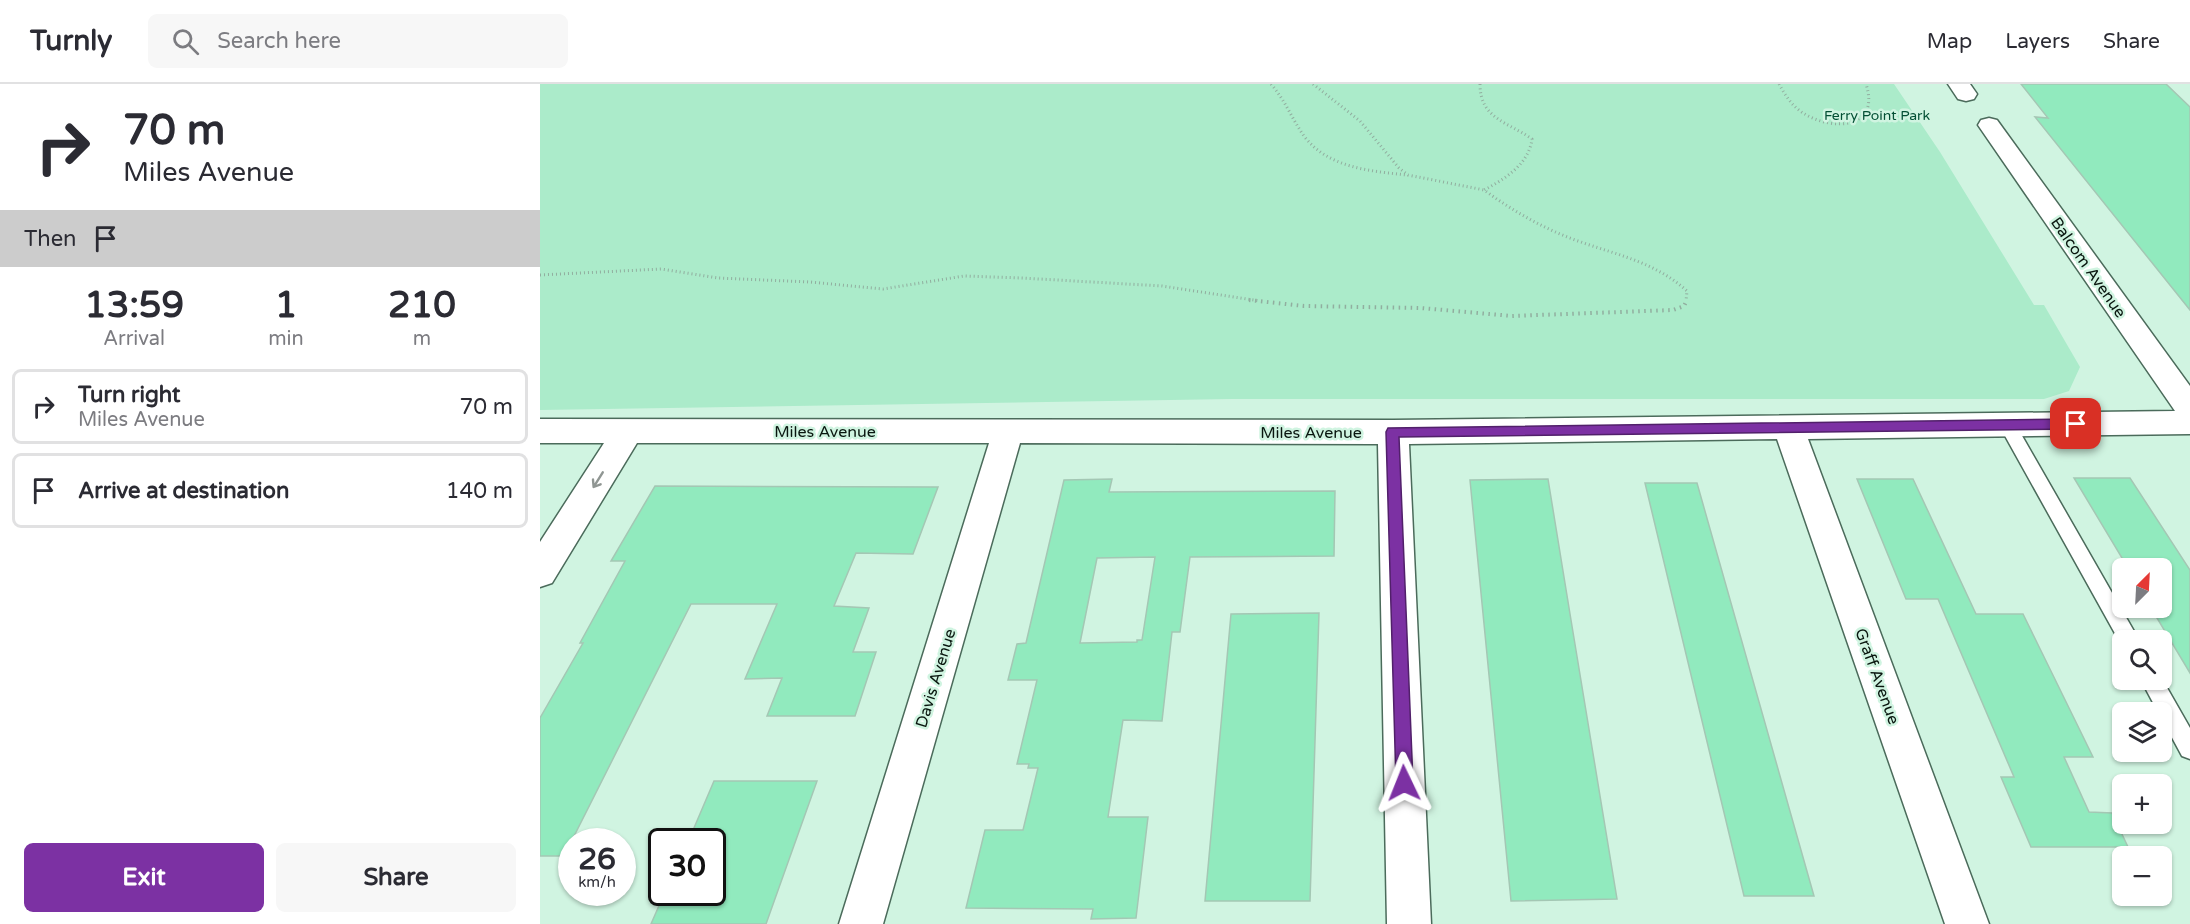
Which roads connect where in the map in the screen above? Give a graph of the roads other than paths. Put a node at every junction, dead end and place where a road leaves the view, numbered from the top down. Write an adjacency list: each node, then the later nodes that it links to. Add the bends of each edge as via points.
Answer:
1 (1989, 125): 2 (street, Balcom Avenue)
2 (2190, 409)
3 (2190, 422): 4 (street, Miles Avenue)
4 (2007, 425): 5 (street, Miles Avenue); 11 (lane)
5 (1789, 428): 9 (street, Miles Avenue); 16 (street, Graff Avenue)
6 (629, 430): 7 (street, Miles Avenue); 8 (street, Miles Avenue); 10 (street, one-way to 10)
7 (540, 431)
8 (1008, 431): 9 (street, Miles Avenue); 14 (street, Davis Avenue)
9 (1393, 432): 15 (street)
10 (540, 572)
11 (2123, 630)
12 (2157, 690): 13 (lane)
13 (2190, 749)
14 (861, 924)
15 (1409, 924)
16 (1967, 924)

